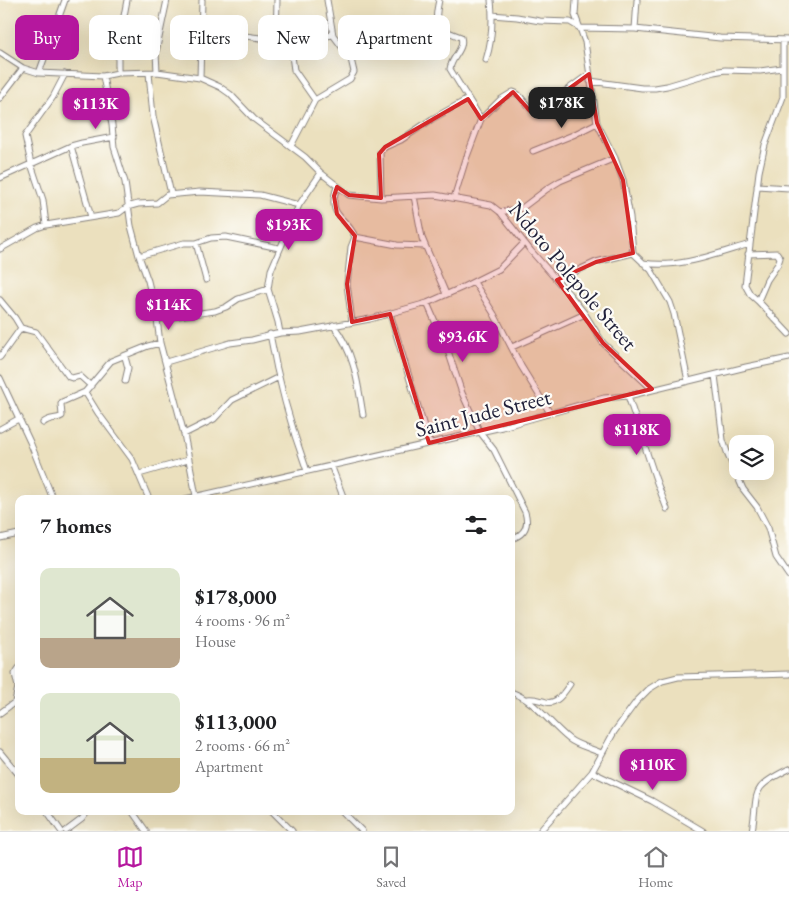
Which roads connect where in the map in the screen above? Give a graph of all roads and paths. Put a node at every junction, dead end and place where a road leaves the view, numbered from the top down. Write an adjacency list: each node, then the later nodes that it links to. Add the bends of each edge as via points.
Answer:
1 (65, 0): 28 (street)
2 (127, 0): 29 (street, via 118,48)
3 (167, 0): 27 (street, via 156,52)
4 (202, 0): 11 (street)
5 (277, 0): 12 (street)
6 (327, 0): 16 (street)
7 (439, 0): 38 (street, via 436,12 438,26 463,40 450,69)
8 (491, 0): 13 (street)
9 (576, 0): 14 (street, via 575,15)
10 (637, 0): 15 (street)
11 (202, 15)
12 (276, 15)
13 (492, 15): 14 (street, via 570,22); 24 (street)
14 (580, 28): 15 (street); 32 (street)
15 (635, 29): 18 (street, via 720,38)
16 (333, 35): 17 (street); 19 (street)
17 (328, 36)
18 (786, 40): 26 (street)
19 (338, 42)
20 (0, 53): 25 (street, Ndoto Polepole Street)
21 (201, 60): 34 (street)
22 (293, 60): 39 (street, via 294,70)
23 (351, 60): 39 (street, via 353,77)
24 (486, 60)
25 (23, 68): 28 (street, Ndoto Polepole Street); 37 (street)
26 (782, 68): 35 (street, via 719,71 655,88); 36 (street)
27 (157, 72): 30 (street, Ndoto Polepole Street); 34 (street, Ndoto Polepole Street)
28 (39, 73): 31 (street, Ndoto Polepole Street)
29 (118, 73): 30 (street, Ndoto Polepole Street); 33 (street, Ndoto Polepole Street)
30 (150, 73): 53 (street, via 153,116)
31 (65, 74): 33 (street, Ndoto Polepole Street); 47 (street, via 25,136)
32 (589, 74): 35 (street); 40 (street, via 538,111 529,109 519,94 513,92)
33 (103, 76): 42 (street)
34 (200, 78): 44 (street, Ndoto Polepole Street, via 220,86 267,130)
35 (590, 81): 41 (street)
36 (786, 91): 50 (street, via 765,145)
37 (0, 98)
38 (468, 99): 40 (street); 55 (street, via 380,152)
39 (315, 100): 44 (street)
40 (481, 119): 56 (street)
41 (597, 123): 45 (street); 46 (street)
42 (114, 137): 43 (street); 58 (street, via 116,156 125,182)
43 (71, 146): 47 (street); 60 (street)
44 (291, 146): 48 (street, Ndoto Polepole Street)
45 (533, 151)
46 (615, 158): 59 (street, via 560,181 522,208); 69 (street, via 623,180)
47 (31, 164): 49 (street); 61 (street, via 43,200)
48 (321, 173): 51 (street, Ndoto Polepole Street); 57 (street)
49 (0, 178)
50 (757, 186): 52 (street); 65 (street)
51 (337, 187): 55 (street, Ndoto Polepole Street, via 349,195); 62 (street, via 334,196 337,214)
52 (789, 188)
53 (171, 194): 57 (street, via 247,193); 58 (street, via 157,203)
54 (414, 196): 55 (street, Ndoto Polepole Street); 56 (street, Ndoto Polepole Street); 66 (street)
55 (382, 198)
56 (454, 198): 59 (street, Ndoto Polepole Street, via 491,206)
57 (299, 205): 67 (street)
58 (127, 207): 60 (street, via 119,213); 71 (street)
59 (500, 212): 64 (street, Ndoto Polepole Street)
60 (91, 217): 61 (street)
61 (46, 225): 68 (street)
62 (354, 237): 66 (street); 84 (street, via 347,284)
63 (196, 243): 67 (street, via 226,237); 71 (street, via 178,244); 73 (street)
64 (524, 243): 74 (street, Ndoto Polepole Street); 75 (street, via 499,269)
65 (750, 244): 70 (street); 72 (street, via 691,261 666,265)
66 (424, 246): 77 (street)
67 (280, 248): 76 (street)
68 (0, 249)
69 (633, 252): 72 (street); 74 (street, via 596,262)
70 (748, 254): 79 (street, via 745,285); 79 (street, via 777,254 780,258)
71 (139, 256): 83 (street)
72 (643, 262): 100 (street, via 672,308)
73 (206, 280)
74 (557, 280): 82 (street, Ndoto Polepole Street)
75 (474, 282): 77 (street); 91 (street)
76 (268, 289): 83 (street, via 215,311); 87 (street)
77 (446, 294): 80 (street)
78 (0, 300): 86 (street)
79 (758, 301): 89 (street)
80 (427, 303): 81 (street); 110 (street)
81 (390, 314): 84 (street); 112 (street)
82 (585, 314): 91 (street); 102 (street, Ndoto Polepole Street, via 603,343)
83 (157, 319): 90 (street)
84 (352, 322): 85 (street)
85 (333, 326): 87 (street); 106 (street, via 349,352)
86 (20, 328): 92 (street); 101 (street, via 36,332 69,377 80,376)
87 (280, 333): 88 (street)
88 (270, 334): 95 (street); 98 (street)
89 (789, 334)
90 (160, 343): 93 (street); 95 (street)
91 (512, 347): 105 (street)
92 (0, 357)
93 (124, 357): 99 (street, via 128,368); 101 (street, via 111,361)
94 (789, 358): 96 (street, Saint Jude Street)
95 (166, 362): 111 (street)
96 (714, 375): 100 (street, Saint Jude Street); 126 (street, via 727,452 743,489 768,528 776,557)
97 (0, 378): 107 (street)
98 (280, 378): 111 (street, via 238,396 214,419); 115 (street)
99 (125, 381)
100 (688, 381): 102 (street, Saint Jude Street)
101 (91, 386): 103 (street)
102 (652, 389): 104 (street, Saint Jude Street)
103 (85, 392): 108 (street, via 62,402 60,418 49,418); 116 (street, via 132,460)
104 (628, 396): 105 (street, Saint Jude Street, via 604,398); 122 (street)
105 (550, 413): 110 (street, Saint Jude Street)
106 (363, 415)
107 (20, 418): 109 (street); 117 (street)
108 (43, 423)
109 (0, 429)
110 (480, 432): 112 (street, Saint Jude Street); 124 (street, via 494,450 528,520 524,532)
111 (184, 434): 113 (street)
112 (429, 444): 114 (street, Saint Jude Street)
113 (188, 460): 116 (street); 119 (street)
114 (331, 465): 115 (street, Saint Jude Street); 121 (street)
115 (307, 471): 120 (street, Saint Jude Street)
116 (138, 474): 118 (street)
117 (50, 495)
118 (146, 495)
119 (199, 495)
120 (208, 495)
121 (342, 495)
122 (667, 509)
123 (15, 535): 125 (street)
124 (515, 536)
125 (0, 538)
126 (789, 576)
127 (789, 674): 134 (street, via 697,676 662,681 636,702)
128 (570, 684): 130 (street, via 553,702)
129 (515, 694): 130 (street)
130 (526, 698): 134 (street, via 569,739)
131 (15, 702): 132 (street)
132 (0, 714)
133 (0, 752): 136 (street)
134 (601, 752): 139 (street)
135 (15, 765): 136 (street)
136 (12, 767): 138 (street)
137 (789, 769): 152 (street, via 765,782 757,791)
138 (15, 771)
139 (592, 772): 150 (street); 151 (street, via 652,801)
140 (50, 815): 145 (street)
141 (85, 815): 146 (street)
142 (138, 815): 147 (street)
143 (276, 815): 148 (street)
144 (346, 815): 149 (street)
145 (61, 831)
146 (66, 831)
147 (146, 831)
148 (292, 831)
149 (362, 831)
150 (540, 831)
151 (703, 831)
152 (752, 831)

